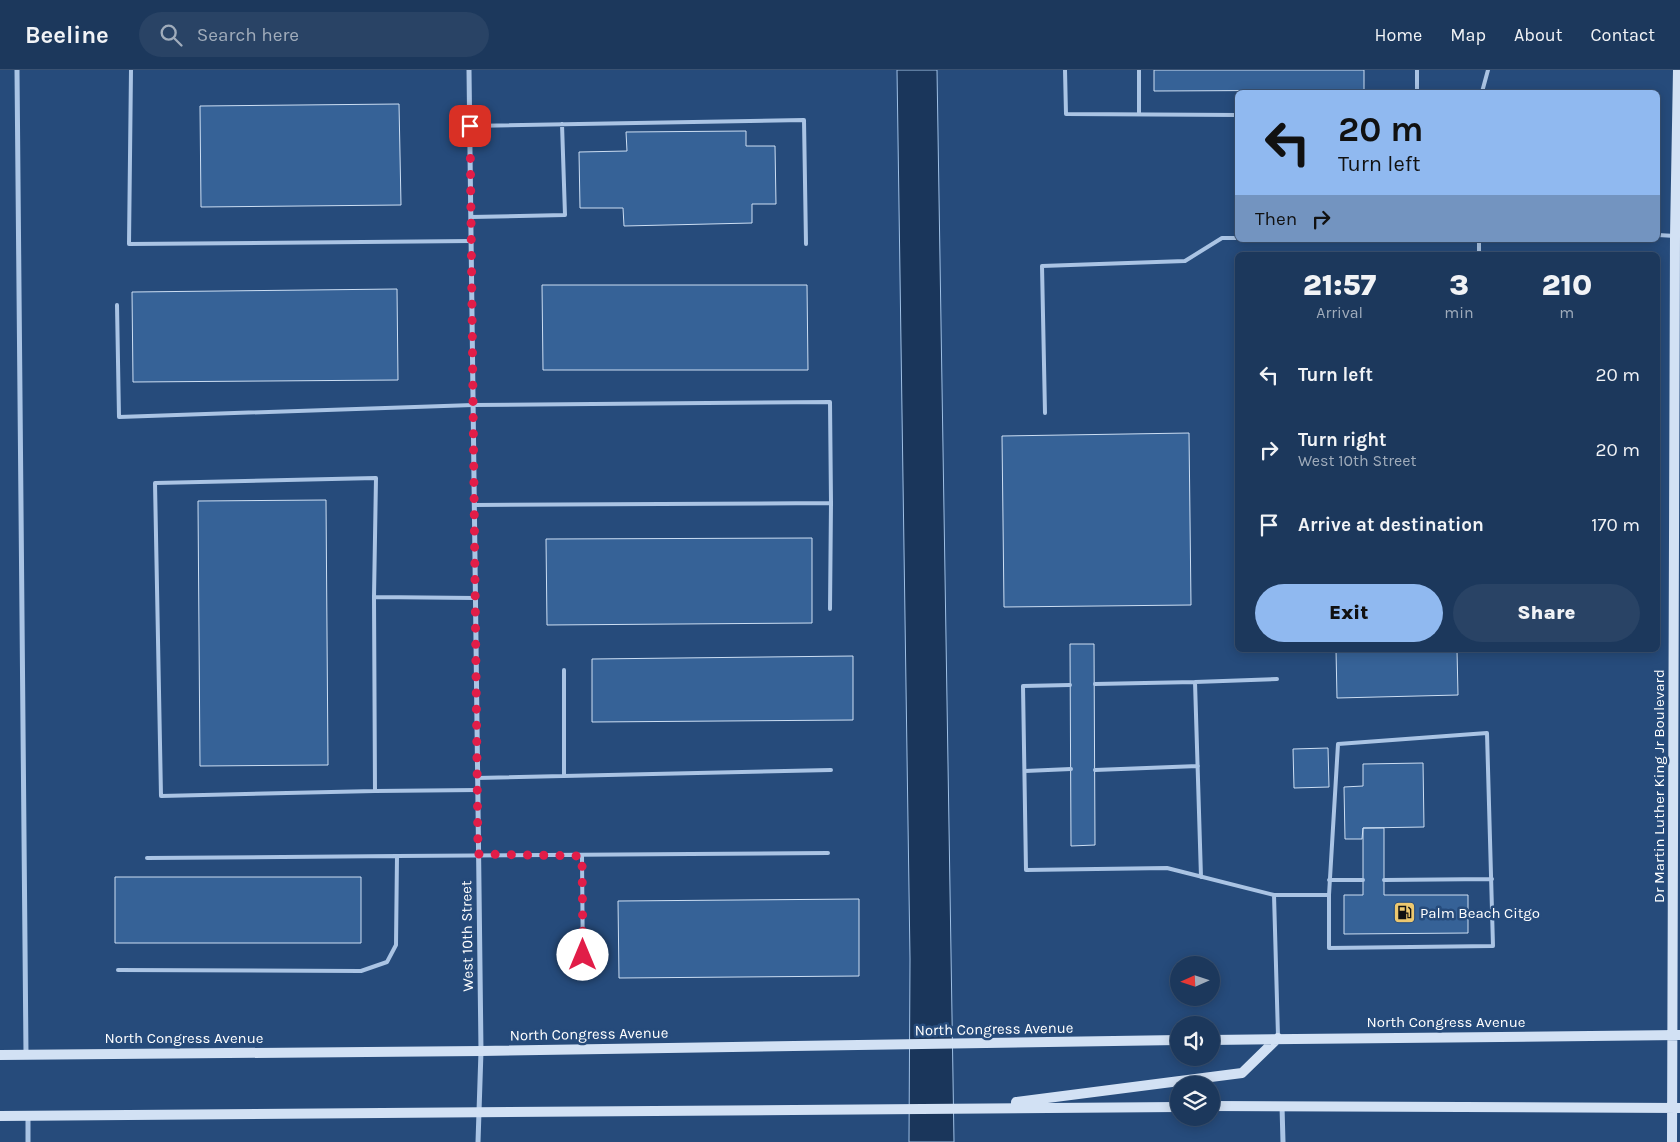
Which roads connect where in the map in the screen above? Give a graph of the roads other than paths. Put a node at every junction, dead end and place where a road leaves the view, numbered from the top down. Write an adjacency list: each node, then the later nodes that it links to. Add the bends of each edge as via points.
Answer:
1 (17, 70): 63 (street)
2 (131, 70): 19 (lane, via 129,244)
3 (470, 70): 14 (street, West 10th Street)
4 (1065, 70): 11 (lane, via 1066,114)
5 (1139, 70): 11 (lane)
6 (1417, 70): 9 (lane)
7 (1488, 70): 10 (lane)
8 (1678, 70): 17 (street, Dr Martin Luther King Jr Boulevard)
9 (1417, 90)
10 (1483, 90)
11 (1139, 114): 12 (lane)
12 (1235, 115)
13 (562, 124): 14 (lane); 15 (lane, via 565,215); 20 (lane, via 804,120)
14 (470, 126): 15 (street, West 10th Street)
15 (471, 217): 19 (street, West 10th Street)
16 (1660, 235): 17 (lane)
17 (1677, 237): 57 (street, Dr Martin Luther King Jr Boulevard)
18 (1235, 238): 23 (lane, via 1222,238 1185,261 1042,266)
19 (472, 242): 22 (street, West 10th Street)
20 (806, 244)
21 (117, 305): 22 (lane, via 119,417)
22 (473, 405): 24 (lane, via 830,402); 25 (street, West 10th Street)
23 (1045, 413)
24 (831, 503): 25 (lane); 28 (lane)
25 (474, 505): 27 (street, West 10th Street)
26 (374, 598): 27 (lane); 42 (lane); 42 (lane, via 376,478 155,483 161,796)
27 (475, 598): 40 (street, West 10th Street)
28 (830, 609)
29 (564, 670): 39 (lane)
30 (1277, 679): 31 (lane)
31 (1195, 682): 32 (lane); 34 (lane)
32 (1094, 684)
33 (1070, 685): 38 (lane, via 1023,686)
34 (1198, 766): 37 (lane); 48 (lane)
35 (1071, 769): 38 (lane)
36 (831, 770): 39 (lane)
37 (1095, 770)
38 (1024, 771): 48 (lane, via 1026,870 1167,868)
39 (564, 776): 40 (lane)
40 (477, 778): 41 (street, West 10th Street)
41 (478, 790): 42 (lane); 44 (street, West 10th Street)
42 (375, 791)
43 (828, 853): 46 (lane)
44 (478, 854): 45 (lane); 46 (lane); 61 (street, West 10th Street)
45 (397, 856): 47 (lane); 55 (lane, via 396,945 387,962 361,971)
46 (582, 856): 56 (lane)
47 (147, 858)
48 (1200, 877): 53 (lane)
49 (1492, 879): 50 (lane, via 1487,733 1338,744); 52 (lane); 54 (lane, via 1493,946 1329,948)
50 (1329, 880): 51 (lane); 54 (lane)
51 (1363, 880)
52 (1384, 880)
53 (1274, 895): 54 (lane); 58 (lane)
54 (1329, 895)
55 (118, 970)
56 (583, 975)
57 (1677, 1035): 58 (street, North Congress Avenue); 68 (street, Dr Martin Luther King Jr Boulevard)
58 (1278, 1038): 60 (street, North Congress Avenue); 67 (street, via 1242,1073)
59 (1170, 1040): 61 (street, North Congress Avenue)
60 (1220, 1040)
61 (481, 1051): 63 (street, North Congress Avenue); 69 (street, West 10th Street)
62 (0, 1054): 63 (street, North Congress Avenue)
63 (26, 1054)
64 (1170, 1106): 67 (street)
65 (1220, 1106): 66 (street)
66 (1282, 1106): 68 (street); 74 (street)
67 (966, 1108): 69 (street)
68 (1676, 1108): 75 (street, Dr Martin Luther King Jr Boulevard)
69 (480, 1112): 70 (street); 73 (street, West 10th Street)
70 (28, 1115): 71 (street); 72 (street)
71 (0, 1116)
72 (28, 1142)
73 (478, 1142)
74 (1283, 1142)
75 (1672, 1142)

